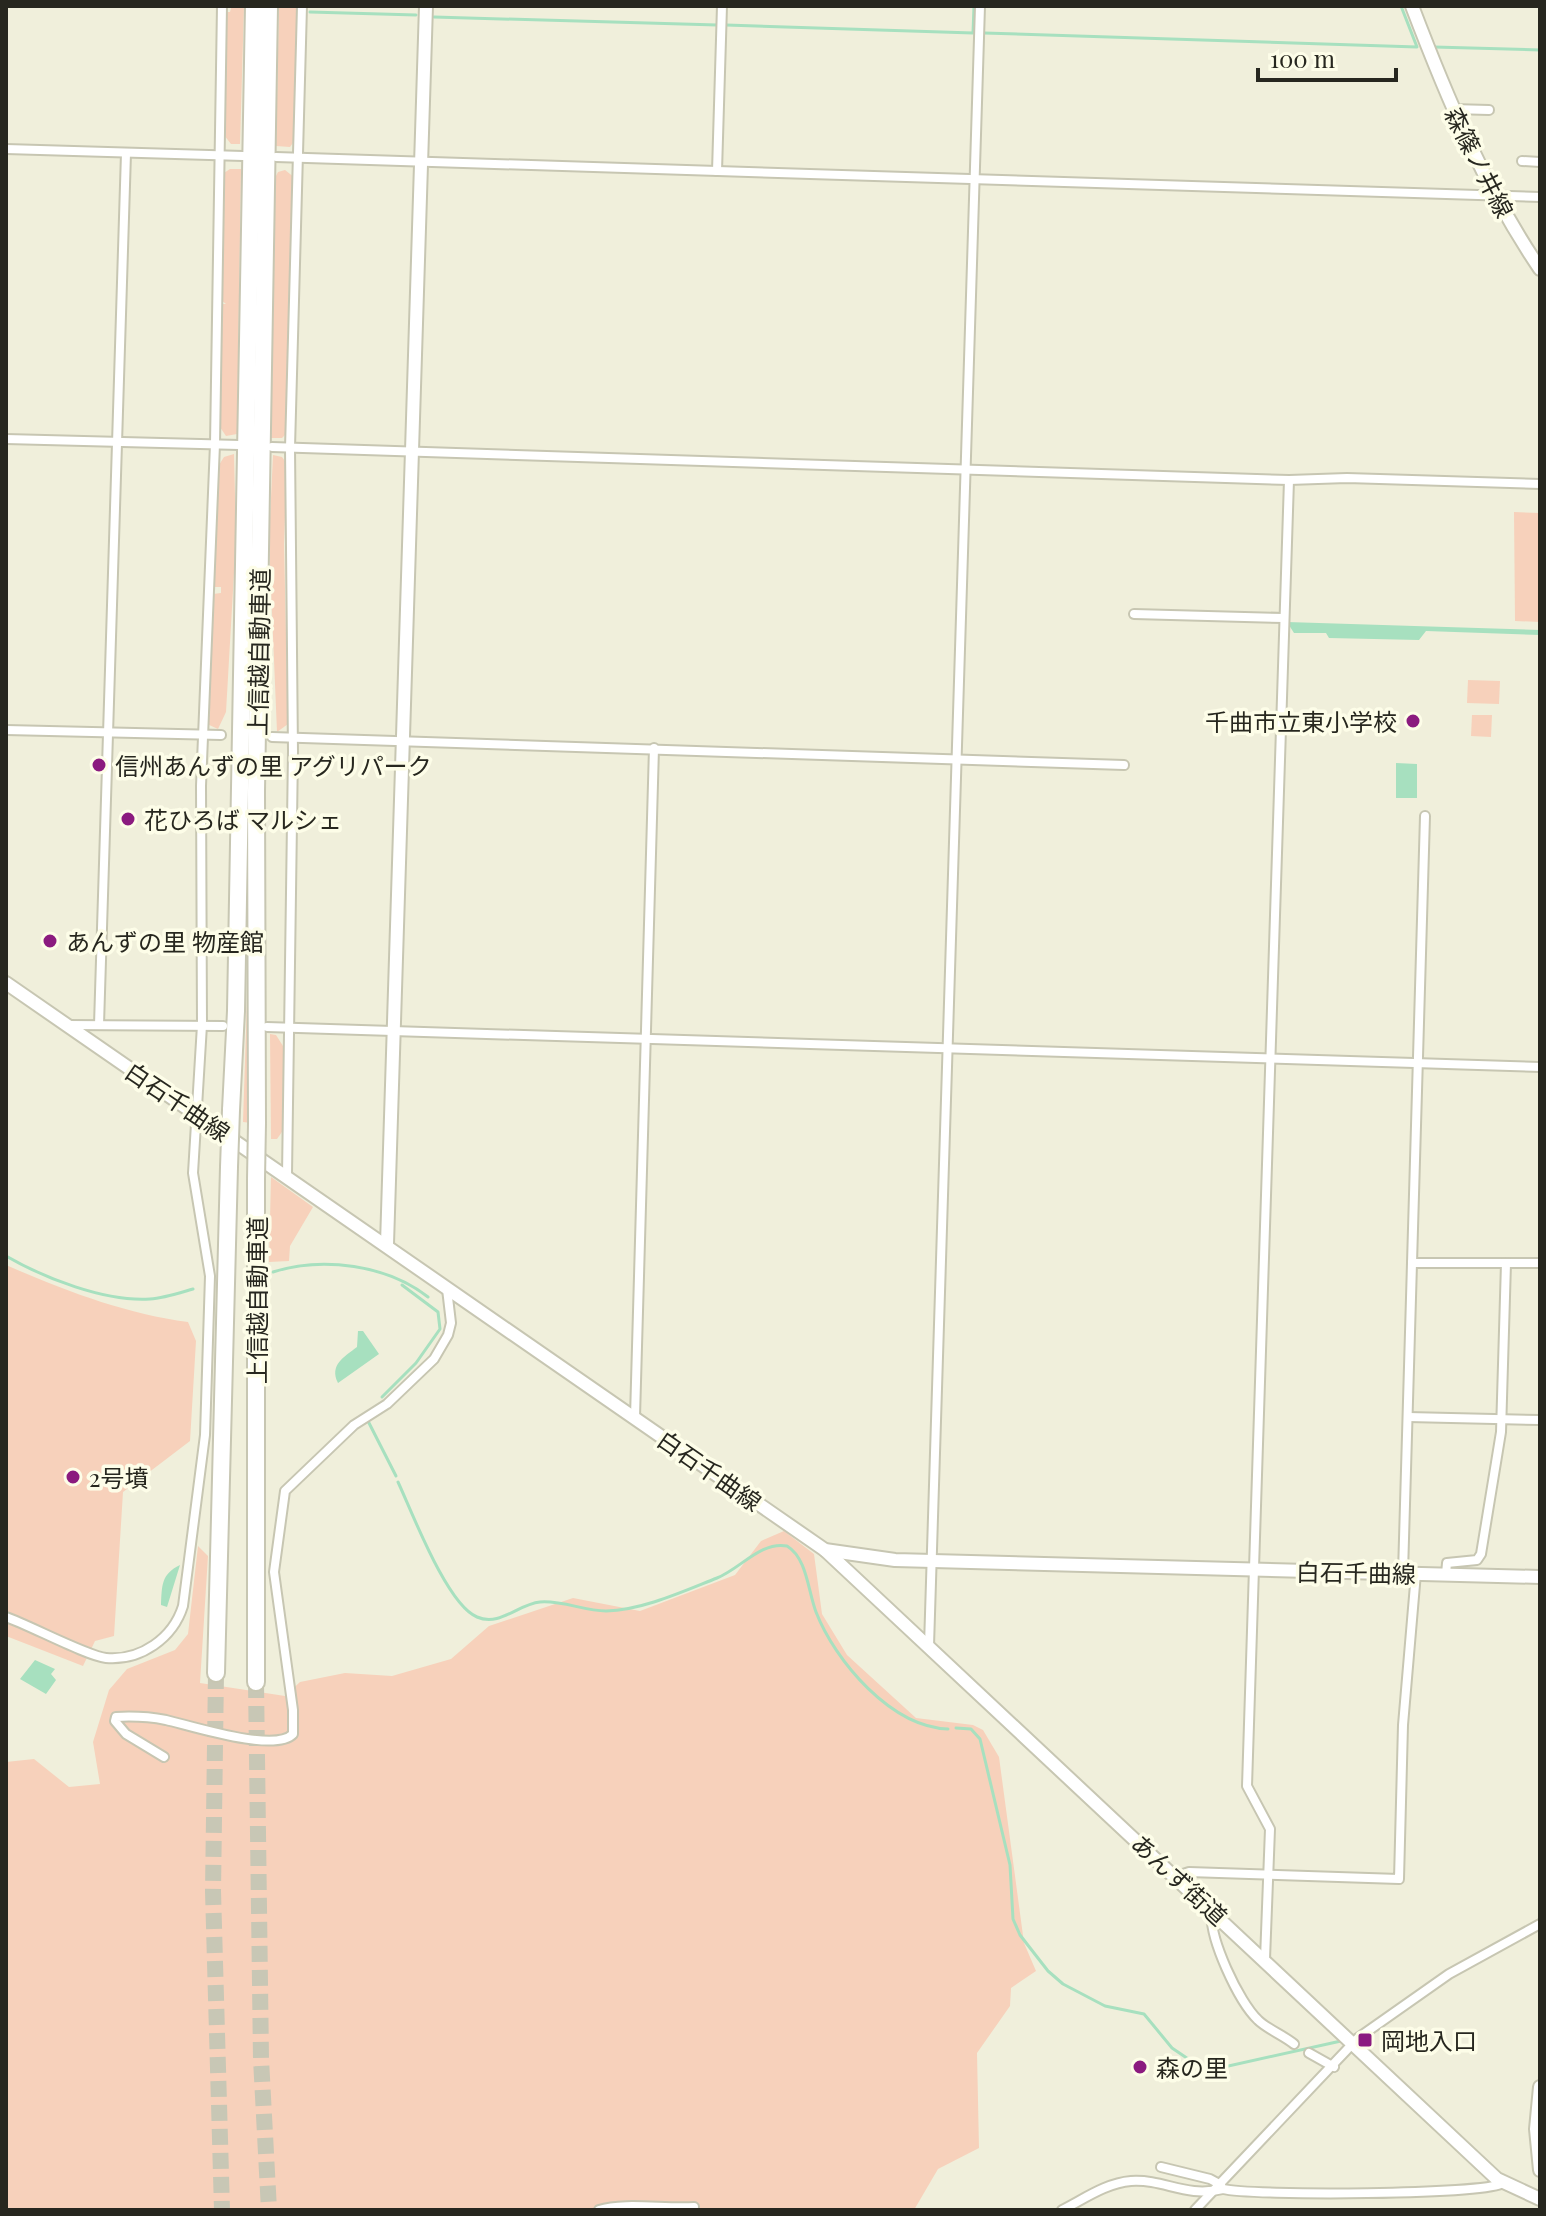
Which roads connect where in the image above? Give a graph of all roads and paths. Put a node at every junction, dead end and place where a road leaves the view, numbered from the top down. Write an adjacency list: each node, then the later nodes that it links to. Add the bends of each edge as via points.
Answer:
1 (222, 6): 13 (street)
2 (254, 6): 80 (highway, 上信越自動車道, bridge, via 237,995)
3 (269, 6): 81 (highway, 上信越自動車道, bridge, via 256,791)
4 (302, 6): 16 (street)
5 (426, 6): 17 (street)
6 (722, 6): 20 (street)
7 (980, 6): 21 (street)
8 (1412, 6): 9 (street, 森篠ノ井線)
9 (1451, 109): 10 (street); 22 (street, 森篠ノ井線)
10 (1489, 110)
11 (6, 149): 12 (street)
12 (126, 153): 13 (street); 26 (street)
13 (221, 156): 14 (street); 27 (street)
14 (243, 156)
15 (276, 157): 16 (street)
16 (299, 158): 17 (street); 30 (street)
17 (420, 161): 20 (street); 31 (street)
18 (1522, 161): 19 (street)
19 (1540, 162)
20 (717, 171): 21 (street)
21 (974, 179): 22 (street); 32 (street)
22 (1494, 195): 23 (street); 24 (street, 森篠ノ井線)
23 (1540, 197)
24 (1540, 269)
25 (6, 439): 26 (street)
26 (118, 442): 27 (street); 38 (street)
27 (215, 444): 28 (street); 39 (street)
28 (239, 445)
29 (272, 447): 30 (street)
30 (290, 448): 31 (street); 42 (street)
31 (412, 453): 32 (street); 43 (street)
32 (966, 470): 33 (street); 45 (street)
33 (1289, 480): 34 (street); 36 (street)
34 (1540, 484)
35 (1134, 614): 36 (street)
36 (1284, 618): 58 (street)
37 (6, 730): 38 (street)
38 (108, 733): 39 (street); 50 (street)
39 (202, 735): 40 (street); 51 (street)
40 (221, 735)
41 (272, 737): 42 (street)
42 (291, 738): 43 (street); 54 (street)
43 (402, 740): 44 (street); 55 (street)
44 (654, 748): 45 (street); 56 (street)
45 (957, 760): 46 (street); 57 (street)
46 (1124, 765)
47 (1425, 816): 59 (street)
48 (6, 983): 49 (street, 白石千曲線)
49 (68, 1025): 50 (street); 61 (street, 白石千曲線)
50 (99, 1025): 51 (street)
51 (202, 1025): 52 (street); 61 (street)
52 (223, 1026)
53 (267, 1027): 54 (street)
54 (287, 1029): 55 (street); 62 (street)
55 (394, 1032): 56 (street); 63 (street)
56 (646, 1039): 57 (street); 68 (street)
57 (948, 1049): 58 (street); 73 (street)
58 (1269, 1059): 59 (street); 74 (street)
59 (1419, 1064): 60 (street); 64 (street)
60 (1540, 1067)
61 (197, 1114): 62 (street, 白石千曲線); 78 (street, via 193,1173 210,1276 205,1435 177,1626 160,1642 131,1656 104,1658)
62 (287, 1175): 63 (street, 白石千曲線)
63 (387, 1244): 67 (street, 白石千曲線)
64 (1412, 1263): 65 (street); 69 (street)
65 (1506, 1263): 66 (street); 70 (street)
66 (1540, 1263)
67 (447, 1287): 68 (street, 白石千曲線); 82 (street, via 448,1335 434,1359 285,1491 274,1572 293,1734 283,1740 253,1739 165,1720 116,1717 126,1734)
68 (635, 1417): 72 (street, 白石千曲線)
69 (1408, 1417): 70 (street); 75 (street)
70 (1500, 1419): 71 (street); 76 (street, via 1481,1554 1477,1560 1447,1563)
71 (1540, 1420)
72 (825, 1550): 73 (street, 白石千曲線); 79 (street, あんず街道)
73 (932, 1561): 74 (street, 白石千曲線); 79 (street)
74 (1253, 1570): 75 (street, 白石千曲線); 83 (street, via 1247,1786 1270,1829)
75 (1409, 1573): 76 (street, 白石千曲線); 83 (street, via 1399,1879)
76 (1446, 1574): 77 (street, 白石千曲線)
77 (1540, 1577)
78 (6, 1617)
79 (929, 1646): 84 (street, あんず街道)
80 (216, 1673)
81 (256, 1682)
82 (164, 1757)
83 (1269, 1873): 84 (street); 87 (street)
84 (1177, 1876): 85 (street, あんず街道)
85 (1213, 1911): 87 (street, あんず街道); 89 (street, via 1218,1944 1246,2004 1260,2023)
86 (1540, 1924): 88 (street, via 1449,1974)
87 (1265, 1959): 88 (street, あんず街道)
88 (1354, 2043): 91 (street); 95 (street, あんず街道)
89 (1294, 2044)
90 (1309, 2053): 91 (street)
91 (1334, 2067): 96 (street)
92 (1540, 2087): 94 (street)
93 (1161, 2167): 96 (street)
94 (1540, 2170)
95 (1503, 2183): 96 (street, via 1454,2192); 97 (street, あんず街道)
96 (1218, 2188): 100 (street, via 1190,2193 1130,2181); 101 (street)
97 (1540, 2199)
98 (694, 2207): 99 (street)
99 (599, 2210)
100 (1062, 2210)
101 (1195, 2210)

